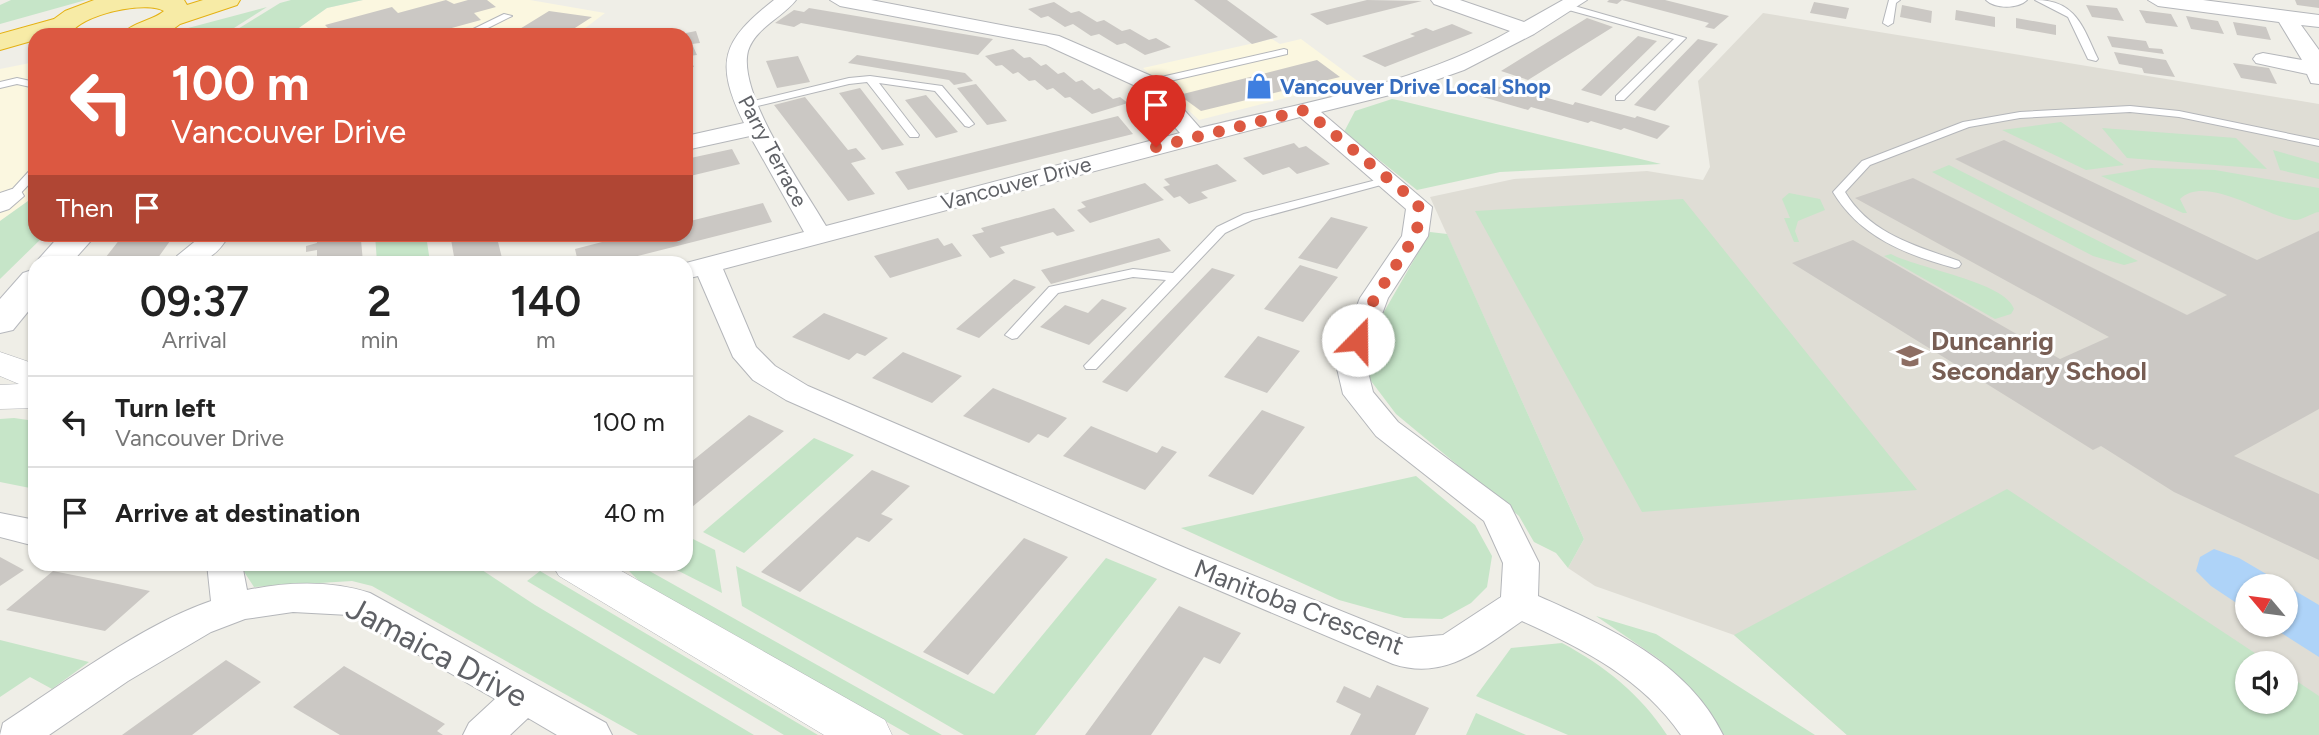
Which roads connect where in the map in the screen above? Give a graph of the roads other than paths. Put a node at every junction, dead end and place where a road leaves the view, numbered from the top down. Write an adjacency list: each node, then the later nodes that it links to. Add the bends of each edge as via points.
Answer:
1 (136, 0): 2 (highway); 13 (highway)
2 (147, 0)
3 (228, 0): 16 (highway)
4 (786, 0): 36 (street, Parry Terrace, via 752,29 737,52 735,72)
5 (840, 0): 33 (street, via 1052,40)
6 (1441, 0): 22 (street)
7 (1895, 0): 18 (lane)
8 (1996, 0): 9 (street)
9 (2017, 0)
10 (2040, 0): 28 (lane, via 2072,15)
11 (2164, 0): 15 (street)
12 (1572, 4): 22 (street, Vancouver Drive); 35 (lane, via 1681,38)
13 (94, 6): 19 (highway)
14 (507, 16): 21 (lane)
15 (2286, 17): 17 (street); 30 (street, via 2310,52)
16 (162, 19): 20 (highway)
17 (2319, 21)
18 (1888, 23)
19 (62, 28)
20 (147, 28)
21 (482, 28)
22 (1527, 30): 37 (street, Vancouver Drive, via 1457,66)
23 (28, 36): 24 (highway)
24 (0, 42)
25 (28, 50): 27 (highway)
26 (1284, 52): 33 (lane)
27 (0, 55)
28 (2093, 59)
29 (2263, 59): 30 (street)
30 (2317, 74)
31 (870, 79): 36 (lane); 38 (lane, via 938,88); 40 (lane)
32 (28, 83): 34 (lane)
33 (1148, 83): 41 (street)
34 (0, 85)
35 (1620, 99)
36 (745, 106): 39 (street, Parry Terrace)
37 (1305, 110): 41 (street, Vancouver Drive); 45 (street)
38 (969, 124)
39 (758, 127): 42 (street); 47 (street, Parry Terrace)
40 (914, 135)
41 (1195, 136): 47 (street, Vancouver Drive)
42 (693, 141)
43 (2319, 143): 52 (lane, via 2154,111 2020,116 1967,124 1866,163 1839,192 1845,205 1883,237)
44 (28, 178): 46 (lane)
45 (1388, 180): 54 (lane, via 1248,217 1221,230); 65 (street, via 1419,207 1419,221 1415,236 1374,299 1350,360 1358,394 1387,429 1498,514 1521,563)
46 (6, 200)
47 (819, 235): 53 (street, Vancouver Drive)
48 (73, 242): 50 (main road)
49 (213, 242): 51 (street)
50 (59, 256)
51 (194, 256)
52 (1955, 264)
53 (696, 268): 65 (street, Manitoba Crescent, via 743,351 764,373 797,393 1406,653 1450,650)
54 (1178, 277): 55 (lane, via 1133,273 1054,290); 57 (lane)
55 (1012, 335)
56 (0, 363): 58 (street)
57 (1091, 366)
58 (28, 374)
59 (28, 396): 60 (street)
60 (0, 397)
61 (0, 525): 62 (street)
62 (28, 531)
63 (227, 571): 66 (street)
64 (586, 571): 71 (street)
65 (1519, 604): 72 (street, via 1629,658 1689,711)
66 (230, 608): 67 (street, Jamaica Drive, via 292,598 328,597 357,603); 68 (street, Jamaica Drive, via 182,629 118,667)
67 (523, 698): 69 (street); 70 (street, Jamaica Drive)
68 (17, 735)
69 (482, 735)
70 (592, 735)
71 (867, 735)
72 (1703, 735)

